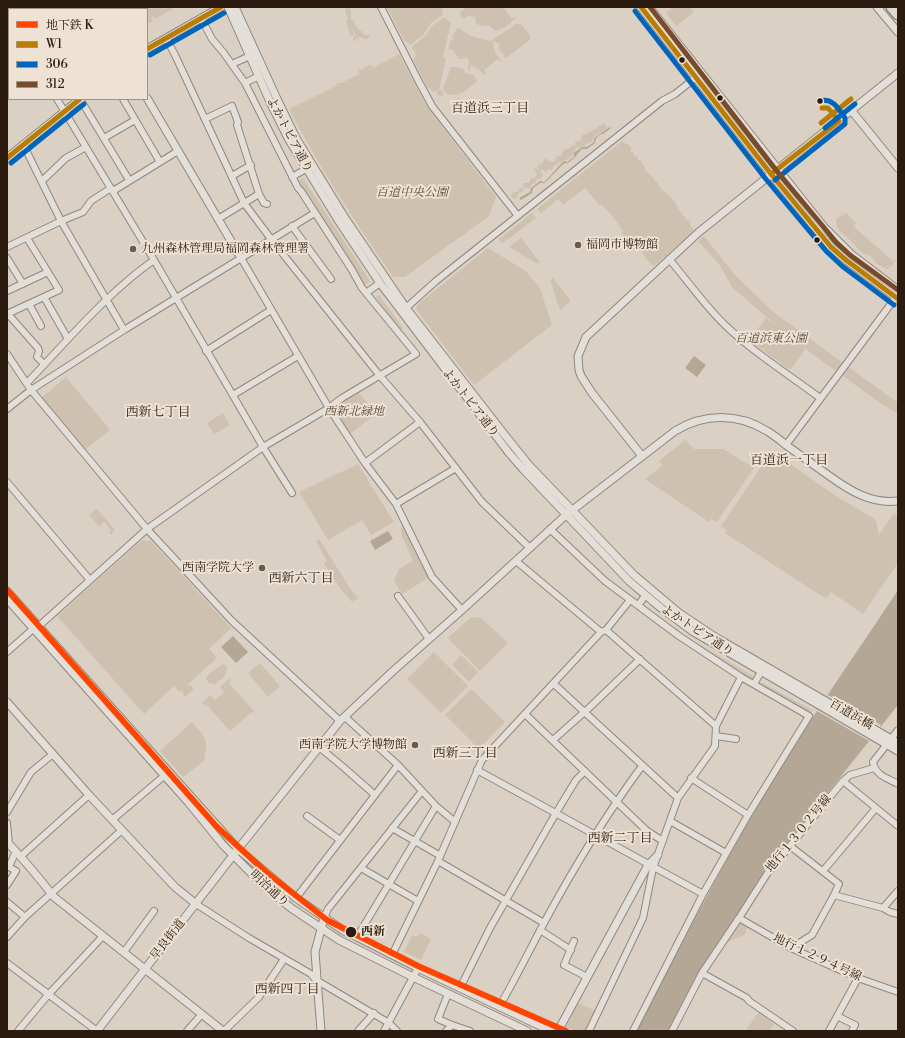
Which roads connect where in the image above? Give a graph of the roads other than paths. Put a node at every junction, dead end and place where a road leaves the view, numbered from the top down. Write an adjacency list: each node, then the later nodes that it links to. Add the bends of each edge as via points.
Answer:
1 (221, 7): 10 (street)
2 (228, 7): 14 (street, よかトピア通り)
3 (235, 7): 72 (street, よかトピア通り, via 296,138 345,218)
4 (381, 7): 49 (street, via 432,106)
5 (641, 7): 17 (street)
6 (649, 7): 17 (street)
7 (877, 7): 11 (street)
8 (892, 7): 9 (highway)
9 (898, 14)
10 (202, 18): 12 (street); 15 (street, via 212,39)
11 (898, 32)
12 (166, 38): 13 (street); 28 (street)
13 (148, 48)
14 (250, 56): 15 (street); 18 (street, よかトピア通り)
15 (232, 64): 19 (street)
16 (898, 73): 25 (street)
17 (699, 75): 36 (street); 39 (street); 49 (street, via 662,101)
18 (259, 76): 19 (street); 38 (street, よかトピア通り)
19 (245, 83): 41 (street)
20 (58, 100): 26 (street)
21 (79, 100): 26 (street)
22 (81, 100): 29 (street)
23 (124, 100): 27 (street)
24 (148, 100): 32 (street)
25 (851, 110): 36 (street); 37 (street)
26 (64, 111): 30 (street); 31 (street)
27 (135, 120): 29 (street); 34 (street)
28 (205, 120): 35 (street, via 232,106); 40 (street)
29 (104, 138): 42 (street)
30 (23, 144): 33 (street); 43 (street)
31 (86, 147): 43 (street, via 66,158); 44 (street)
32 (178, 151): 34 (street); 50 (street)
33 (7, 158)
34 (160, 162): 42 (street)
35 (251, 165): 40 (street); 45 (street)
36 (778, 168): 39 (street); 64 (street, via 824,227 844,248)
37 (898, 168)
38 (306, 169): 41 (street); 62 (street, よかトピア通り)
39 (771, 174): 58 (street); 67 (street, via 831,247)
40 (232, 176): 46 (street)
41 (292, 178): 66 (street)
42 (129, 180): 44 (street)
43 (42, 181): 51 (street)
44 (112, 189): 51 (street, via 91,201 83,212); 59 (street)
45 (259, 194): 46 (street); 47 (street)
46 (244, 203): 50 (street); 54 (street)
47 (267, 204)
48 (313, 214): 52 (street)
49 (518, 216): 72 (street)
50 (218, 219): 57 (street)
51 (60, 221): 53 (street); 70 (street)
52 (292, 226): 54 (street); 61 (street)
53 (27, 238): 55 (street); 60 (street)
54 (271, 239): 57 (street); 82 (street)
55 (7, 247)
56 (7, 258): 63 (street)
57 (241, 258): 69 (street); 73 (street)
58 (669, 259): 86 (street, via 724,325); 92 (street, via 588,333 578,356 579,370 585,383)
59 (154, 260): 69 (street); 70 (street)
60 (48, 272): 63 (street); 68 (street, via 59,290)
61 (330, 279)
62 (380, 283): 66 (street); 99 (street, よかトピア通り, via 498,439 523,469)
63 (23, 284): 65 (street)
64 (898, 290)
65 (7, 291)
66 (366, 293): 82 (street, via 416,354)
67 (897, 296): 86 (street)
68 (44, 297): 71 (street); 77 (street)
69 (176, 297): 76 (street); 78 (street)
70 (107, 300): 76 (street); 77 (street)
71 (29, 304): 74 (street); 75 (street)
72 (406, 308): 99 (street, よかトピア通り, via 504,434)
73 (271, 310): 78 (street); 80 (street)
74 (7, 314): 81 (street, via 38,348 37,357)
75 (41, 326)
76 (124, 330): 84 (street)
77 (68, 339): 81 (street)
78 (206, 351): 85 (street)
79 (7, 354): 83 (street)
80 (298, 356): 85 (street); 87 (street)
81 (44, 364): 83 (street)
82 (380, 376): 87 (street); 89 (street)
83 (26, 383): 84 (street)
84 (31, 390): 88 (street); 100 (street)
85 (233, 395): 91 (street)
86 (820, 398): 90 (street)
87 (329, 408): 91 (street); 93 (street)
88 (7, 409)
89 (420, 422): 93 (street); 94 (street)
90 (786, 445): 92 (street, 早良街道, via 767,431 748,422 713,417 690,422 679,428); 97 (street, 早良街道, via 850,490 869,499)
91 (263, 447): 96 (street); 100 (street)
92 (642, 456): 99 (street, 早良街道)
93 (365, 463): 98 (street)
94 (456, 468): 98 (street); 102 (street, via 482,502)
95 (7, 482): 104 (street)
96 (292, 493)
97 (898, 501)
98 (396, 504): 111 (street, via 432,577)
99 (569, 512): 101 (street, 早良街道); 107 (street, よかトピア通り); 122 (street, よかトピア通り, via 679,614)
100 (147, 529): 104 (street); 125 (street, via 232,621)
101 (550, 529): 102 (street, 早良街道); 109 (street, via 605,581)
102 (530, 548): 103 (street, 早良街道)
103 (516, 561): 111 (street, 早良街道); 113 (street)
104 (90, 580): 112 (street)
105 (7, 591): 112 (street, 明治通り)
106 (398, 596): 114 (street)
107 (645, 596): 110 (street); 117 (street, よかトピア通り, via 692,631)
108 (7, 599): 112 (street, 明治通り)
109 (630, 600): 110 (street); 113 (street)
110 (639, 606): 118 (street)
111 (462, 610): 114 (street, 早良街道)
112 (36, 627): 115 (street); 140 (street, 明治通り); 168 (street, 明治通り)
113 (604, 631): 116 (street); 119 (street)
114 (430, 639): 125 (street, 早良街道)
115 (7, 652)
116 (640, 659): 123 (street); 126 (street)
117 (761, 672): 120 (street); 122 (street, よかトピア通り)
118 (741, 677): 120 (street); 126 (street)
119 (554, 684): 123 (street); 124 (street)
120 (754, 684): 153 (street, via 809,716)
121 (7, 702): 134 (street)
122 (820, 702): 131 (street, 百道浜橋, via 879,732); 131 (street, 百道浜橋, via 873,737)
123 (583, 712): 130 (street); 136 (street)
124 (525, 714): 130 (street); 138 (street, via 482,760)
125 (343, 719): 132 (street, 早良街道); 135 (street)
126 (716, 726): 128 (street)
127 (898, 730): 131 (street)
128 (716, 736): 129 (street); 141 (street, via 715,746)
129 (736, 739)
130 (553, 740): 139 (street)
131 (892, 742): 133 (street); 137 (street, via 873,762)
132 (319, 747): 145 (street); 168 (street, 早良街道)
133 (898, 751)
134 (52, 754): 146 (street); 151 (street, via 31,772)
135 (398, 765): 144 (street); 145 (street)
136 (642, 766): 147 (street); 148 (street)
137 (874, 768): 142 (street, 地行１３０２号線, via 850,775); 143 (street, via 877,773)
138 (477, 770): 152 (street); 156 (street)
139 (585, 771): 148 (street); 152 (street, via 576,780)
140 (164, 776): 155 (street); 172 (street, 明治通り)
141 (692, 778): 147 (street); 153 (street)
142 (843, 781): 150 (street); 167 (street, 地行１３０２号線)
143 (898, 784)
144 (422, 791): 149 (street); 160 (street)
145 (375, 795): 163 (street)
146 (89, 796): 155 (street); 169 (street)
147 (678, 798): 157 (street)
148 (616, 801): 162 (street); 165 (street, via 647,831)
149 (436, 806): 156 (street); 164 (street)
150 (876, 808): 159 (street); 176 (street)
151 (7, 812)
152 (556, 813): 162 (street); 185 (street)
153 (748, 815): 170 (street)
154 (307, 816): 163 (street)
155 (112, 820): 161 (street)
156 (454, 821): 173 (street)
157 (670, 822): 165 (street); 170 (street)
158 (7, 823): 166 (street)
159 (898, 826)
160 (392, 828): 164 (street); 175 (street)
161 (122, 830): 180 (street); 187 (street, via 179,892)
162 (594, 835): 174 (street); 194 (street)
163 (340, 840): 183 (street)
164 (414, 841): 173 (street); 177 (street)
165 (663, 841): 171 (street)
166 (8, 844): 169 (street)
167 (790, 846): 176 (street); 193 (street, 地行１３０２号線, via 767,874)
168 (238, 849): 172 (street, 早良街道); 183 (street, 明治通り)
169 (18, 853): 178 (street, via 9,867 16,871); 180 (street, via 48,887)
170 (726, 853): 181 (street)
171 (658, 855): 174 (street)
172 (233, 856): 187 (street, 早良街道); 195 (street, 明治通り, via 280,900)
173 (438, 858): 184 (street); 185 (street)
174 (651, 866): 181 (street); 211 (street); 237 (street, via 643,918)
175 (361, 868): 177 (street); 192 (street, via 328,909)
176 (823, 871): 182 (street, via 838,884)
177 (389, 884): 184 (street); 199 (street)
178 (7, 885)
179 (898, 891): 188 (street)
180 (51, 894): 191 (street); 197 (street)
181 (703, 894): 238 (street)
182 (834, 895): 188 (street); 201 (street, via 812,935)
183 (296, 898): 192 (street, 明治通り)
184 (418, 901): 204 (street)
185 (506, 901): 194 (street); 214 (street)
186 (7, 902): 191 (street)
187 (196, 904): 205 (street); 208 (street, 早良街道)
188 (884, 908): 190 (street)
189 (154, 911): 203 (street)
190 (898, 914)
191 (25, 917): 198 (street)
192 (324, 918): 195 (street); 199 (street, 明治通り)
193 (740, 918): 201 (street, 地行１２９４号線); 209 (street, 地行１３０２号線)
194 (544, 923): 196 (street)
195 (321, 929): 210 (street, 明治通り); 213 (street, via 315,952)
196 (540, 930): 202 (street); 218 (street)
197 (103, 936): 203 (street); 217 (street)
198 (7, 937)
199 (357, 937): 204 (street, 明治通り)
200 (574, 941): 202 (street)
201 (791, 948): 212 (street, 地行１２９４号線)
202 (571, 950): 211 (street, via 564,965)
203 (124, 952): 208 (street)
204 (392, 956): 207 (street, 明治通り)
205 (284, 959): 213 (street, via 311,974); 227 (street, via 259,997)
206 (7, 964): 217 (street)
207 (418, 968): 210 (street); 214 (street, 明治通り)
208 (145, 969): 220 (street); 225 (street, 早良街道)
209 (702, 973): 239 (street, 地行１３０２号線); 240 (street, via 747,998)
210 (413, 977): 216 (street, 明治通り); 222 (street)
211 (587, 977): 236 (street)
212 (858, 978): 215 (street, 地行１２９４号線); 221 (street)
213 (316, 980): 219 (street); 228 (street)
214 (460, 988): 218 (street, 明治通り)
215 (898, 992)
216 (448, 994): 223 (street, via 438,1019); 234 (street, 明治通り)
217 (48, 995): 224 (street); 225 (street)
218 (500, 1007): 235 (street, 明治通り)
219 (374, 1013): 222 (street); 229 (street)
220 (202, 1014): 226 (street); 227 (street)
221 (837, 1016): 241 (street); 242 (street, via 855,1025)
222 (389, 1023): 230 (street); 231 (street)
223 (452, 1025): 232 (street); 233 (street)
224 (18, 1031)
225 (97, 1031)
226 (187, 1031)
227 (224, 1031)
228 (321, 1031)
229 (358, 1031)
230 (384, 1031)
231 (397, 1031)
232 (446, 1031)
233 (470, 1031)
234 (527, 1031)
235 (551, 1031)
236 (558, 1031)
237 (589, 1031)
238 (633, 1031)
239 (672, 1031)
240 (793, 1031)
241 (829, 1031)
242 (852, 1031)

